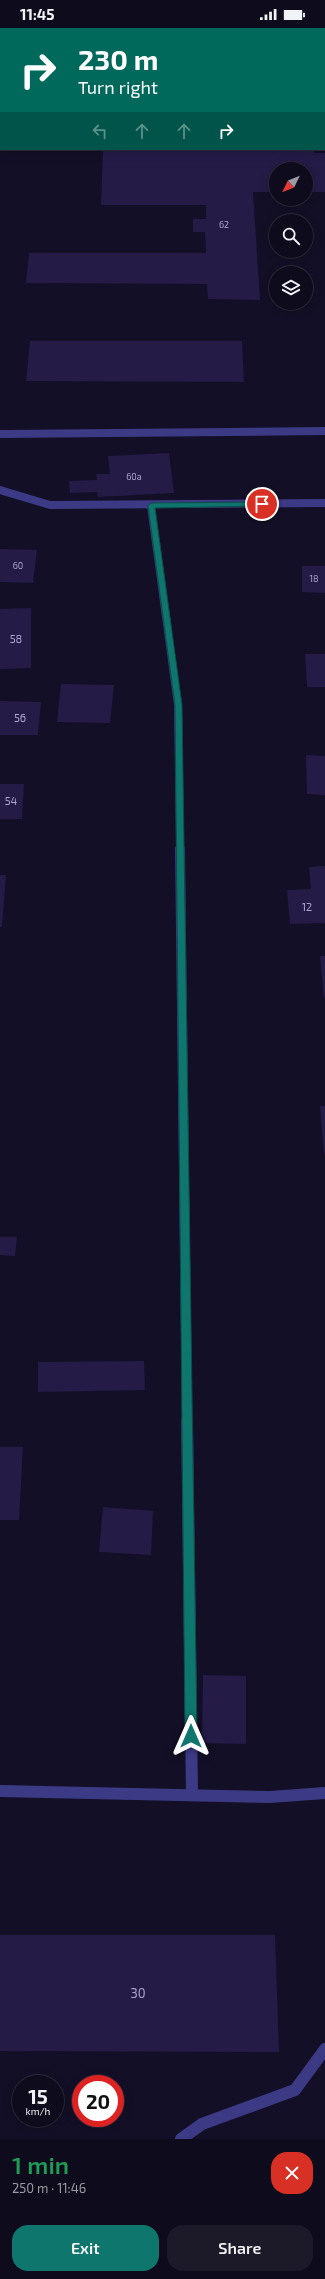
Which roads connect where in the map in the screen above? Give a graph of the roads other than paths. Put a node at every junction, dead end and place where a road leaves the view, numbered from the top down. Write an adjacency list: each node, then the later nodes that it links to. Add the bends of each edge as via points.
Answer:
1 (325, 431): 2 (street)
2 (0, 434)
3 (0, 490): 5 (street, via 50,504)
4 (325, 503): 5 (street)
5 (151, 506): 8 (street, via 178,705)
6 (0, 1791): 8 (street)
7 (325, 1793): 8 (street, via 270,1797)
8 (192, 1794)
9 (325, 2050): 10 (street, via 294,2090 202,2124)
10 (181, 2139)

